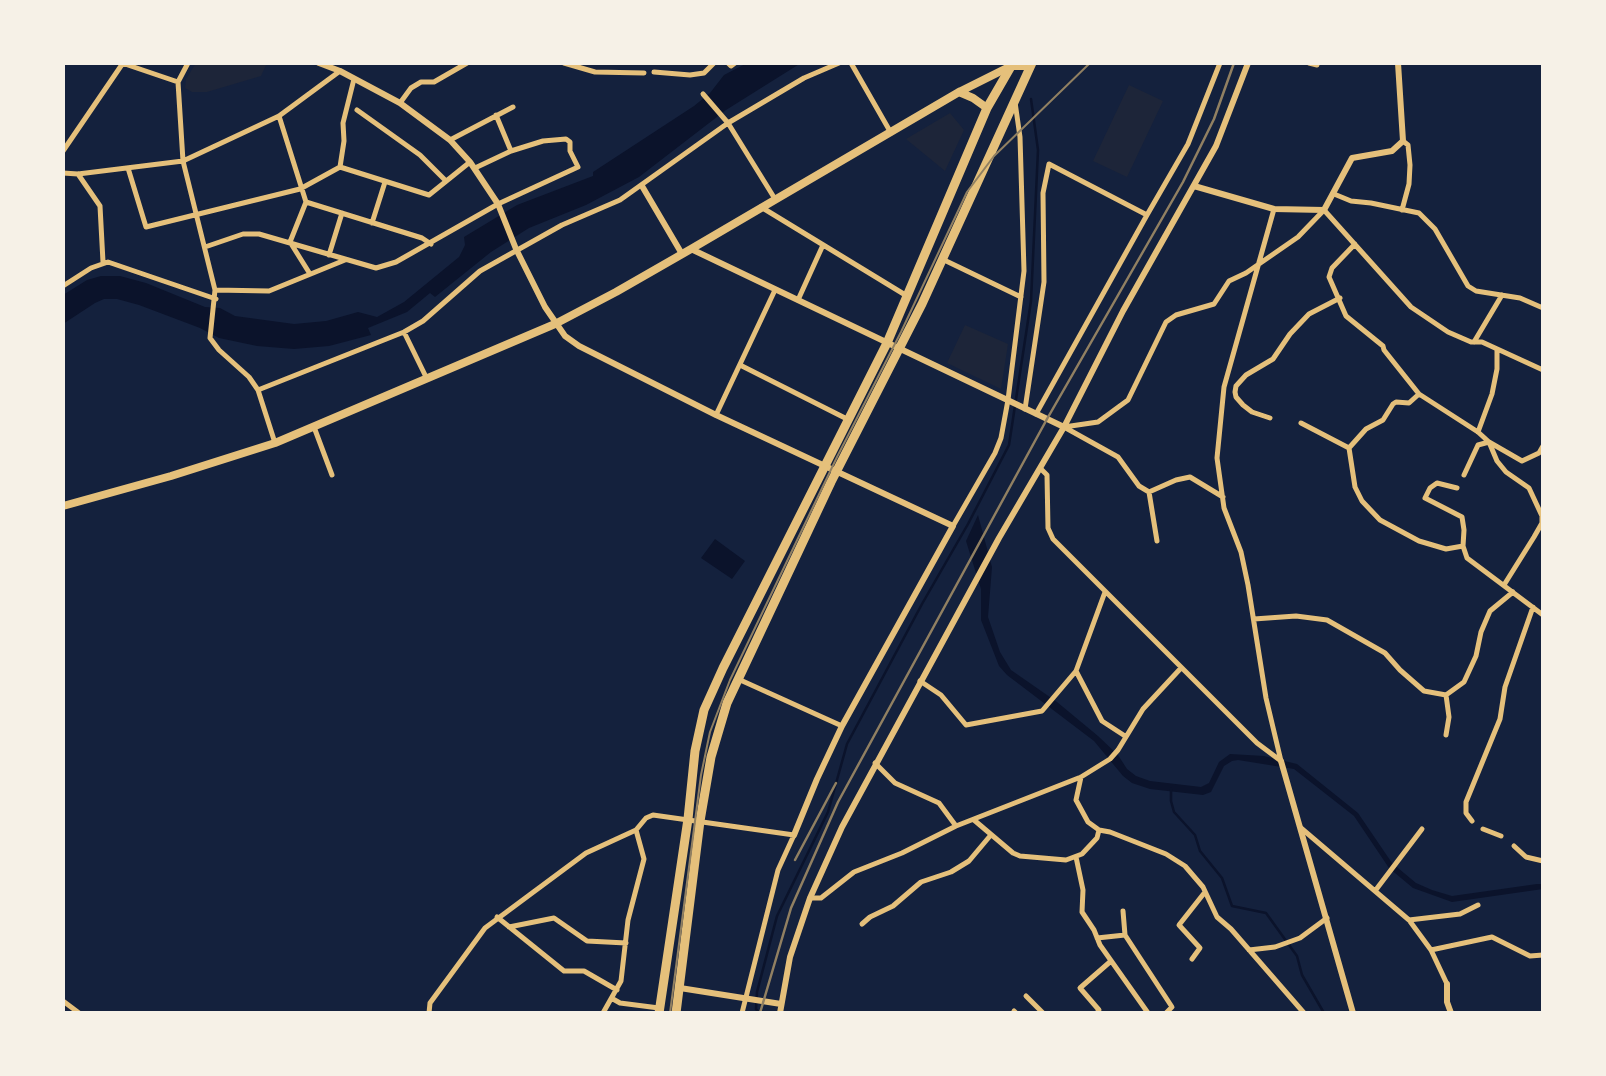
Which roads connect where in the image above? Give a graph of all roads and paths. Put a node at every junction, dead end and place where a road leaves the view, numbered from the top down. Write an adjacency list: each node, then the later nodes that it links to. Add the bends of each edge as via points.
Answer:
1 (123, 63): 23 (street); 37 (street)
2 (188, 63): 23 (street)
3 (319, 63): 19 (street)
4 (346, 63): 19 (street)
5 (467, 63): 27 (street, via 434,82 421,82)
6 (564, 63): 21 (street, via 595,72)
7 (714, 63): 20 (street, via 704,72 690,75)
8 (728, 63): 9 (street)
9 (736, 63)
10 (839, 63): 33 (street)
11 (851, 63): 34 (street)
12 (1220, 63): 60 (street, via 1188,144)
13 (1248, 63): 48 (street, via 1216,146)
14 (1309, 63): 18 (street)
15 (1398, 63): 36 (street)
16 (1012, 64): 17 (main road); 24 (main road); 29 (highway)
17 (1031, 64): 26 (highway)
18 (1317, 66)
19 (340, 71): 22 (street); 32 (street)
20 (654, 72)
21 (644, 74)
22 (354, 79): 27 (street); 41 (street, via 343,122)
23 (178, 82): 39 (street)
24 (959, 92): 29 (main road); 34 (main road)
25 (703, 94): 33 (street)
26 (1014, 99): 71 (highway); 81 (street, via 1020,137)
27 (400, 103): 35 (street)
28 (513, 107): 31 (street)
29 (987, 108): 80 (highway)
30 (356, 110): 45 (street, via 419,155)
31 (496, 115): 35 (street); 38 (street)
32 (279, 116): 39 (street); 49 (street)
33 (728, 123): 47 (street); 51 (street)
34 (891, 133): 51 (main road)
35 (450, 140): 40 (street)
36 (1403, 141): 50 (street, via 1392,151 1352,158); 57 (street, via 1408,145 1410,165)
37 (63, 151)
38 (511, 151): 40 (street); 53 (street, via 566,139 578,167)
39 (183, 161): 42 (street); 59 (street)
40 (473, 165): 45 (street); 53 (street)
41 (340, 167): 46 (street); 49 (street)
42 (128, 168): 44 (street); 59 (street, via 146,227)
43 (63, 173): 44 (street)
44 (78, 174): 73 (street, via 100,206)
45 (446, 181): 46 (street, via 429,195)
46 (385, 182): 61 (street)
47 (642, 186): 67 (street); 69 (street)
48 (1194, 186): 55 (street); 105 (street)
49 (300, 189): 52 (street); 59 (street)
50 (1334, 194): 56 (street); 57 (street)
51 (775, 199): 54 (main road)
52 (306, 202): 58 (street); 62 (street)
53 (499, 207): 63 (street); 67 (street)
54 (761, 207): 65 (street); 68 (main road)
55 (1274, 209): 56 (street); 74 (street)
56 (1324, 209): 64 (street); 74 (street, via 1298,237)
57 (1402, 209): 79 (street, via 1419,213 1436,229 1468,286)
58 (342, 213): 61 (street); 70 (street)
59 (198, 215): 66 (street)
60 (1147, 215): 98 (street, via 1049,164 1043,193 1044,282); 99 (street)
61 (372, 223): 63 (street)
62 (290, 242): 66 (street, via 251,234); 70 (street); 75 (street)
63 (431, 244): 72 (street, via 376,268)
64 (1355, 244): 82 (street, via 1330,273); 88 (street, via 1411,307 1448,332)
65 (823, 245): 80 (street); 84 (street)
66 (205, 247): 77 (street)
67 (516, 249): 86 (street); 87 (street, via 480,271)
68 (691, 250): 69 (main road); 78 (street)
69 (682, 254): 86 (main road)
70 (328, 255): 72 (street)
71 (942, 259): 81 (street); 90 (highway)
72 (345, 260): 75 (street)
73 (103, 262): 76 (street); 83 (street)
74 (1259, 262): 105 (street, via 1229,281 1214,304 1166,322 1128,400 1098,422); 118 (street, via 1224,387 1217,458)
75 (310, 274): 77 (street, via 270,291)
76 (63, 286)
77 (215, 290): 83 (street)
78 (775, 290): 84 (street); 92 (street)
79 (1502, 295): 85 (street); 88 (street)
80 (907, 296): 89 (highway)
81 (1021, 297): 97 (street)
82 (1340, 298): 96 (street, via 1346,316 1383,346); 101 (street, via 1309,314 1273,359 1236,386 1236,397 1243,405)
83 (215, 300): 95 (street, via 210,338)
84 (797, 300): 89 (street)
85 (1543, 309)
86 (555, 324): 94 (main road); 100 (street, via 579,346)
87 (404, 332): 94 (street); 95 (street)
88 (1474, 342): 91 (street)
89 (887, 343): 90 (street); 102 (highway)
90 (898, 348): 97 (street); 113 (highway)
91 (1497, 349): 93 (street); 106 (street, via 1492,394)
92 (740, 365): 100 (street); 102 (street)
93 (1543, 370)
94 (427, 379): 104 (main road)
95 (258, 390): 108 (street)
96 (1419, 394): 106 (street); 110 (street, via 1409,403 1396,402 1383,420 1366,429)
97 (1008, 401): 98 (street); 120 (street, via 995,453)
98 (1023, 408): 99 (street)
99 (1036, 414): 105 (street)
100 (716, 415): 111 (street)
101 (1270, 418)
102 (847, 419): 111 (highway)
103 (1301, 423): 110 (street)
104 (314, 427): 108 (main road); 114 (street)
105 (1064, 427): 112 (street); 117 (street, via 1118,457 1139,486)
106 (1478, 432): 107 (street)
107 (1489, 442): 109 (street, via 1522,461); 115 (street, via 1478,445); 123 (street, via 1506,472 1529,488 1542,516)
108 (275, 443): 119 (main road)
109 (1543, 446)
110 (1349, 448): 122 (street, via 1355,487 1373,514 1431,546)
111 (826, 466): 113 (street); 140 (highway, via 709,699 697,737)
112 (1040, 468): 124 (street, via 1047,475 1048,528 1053,539); 132 (street)
113 (837, 471): 120 (street); 131 (highway)
114 (332, 475)
115 (1464, 475)
116 (1457, 488): 122 (street, via 1437,483 1424,498 1462,517)
117 (1149, 492): 118 (street, via 1190,477); 121 (street)
118 (1223, 497): 128 (street, via 1241,552)
119 (63, 506)
120 (953, 526): 134 (street)
121 (1157, 541)
122 (1463, 546): 123 (street, via 1467,558)
123 (1504, 585): 125 (street)
124 (1105, 592): 129 (street); 130 (street)
125 (1513, 592): 126 (street); 133 (street, via 1490,611 1464,682)
126 (1533, 607): 127 (street); 143 (street, via 1505,687 1496,731 1466,802)
127 (1543, 615)
128 (1254, 618): 133 (street, via 1327,620 1385,653 1424,691); 137 (street)
129 (1181, 668): 135 (street); 137 (street)
130 (1076, 671): 132 (street, via 1042,711 966,725 941,695); 135 (street, via 1102,721)
131 (737, 679): 134 (street); 142 (highway, via 719,726)
132 (920, 681): 138 (street)
133 (1446, 695): 136 (street)
134 (842, 726): 150 (street)
135 (1125, 736): 139 (street, via 1110,759)
136 (1446, 736)
137 (1281, 761): 145 (street)
138 (875, 763): 144 (street, via 895,783 939,803); 158 (street)
139 (1081, 777): 141 (street); 149 (street, via 1076,800 1088,822)
140 (688, 819): 142 (street); 148 (street, via 653,815); 181 (highway)
141 (974, 820): 144 (street); 152 (street)
142 (700, 821): 150 (street); 175 (highway)
143 (1472, 821)
144 (956, 826): 158 (street, via 854,872 821,898)
145 (1301, 828): 156 (street); 162 (street)
146 (1422, 829): 156 (street)
147 (1483, 829): 151 (street)
148 (636, 830): 161 (street, via 586,853); 168 (street, via 644,859)
149 (1099, 830): 154 (street, via 1097,838); 157 (street, via 1166,854 1185,866)
150 (794, 835): 186 (street, via 778,870)
151 (1501, 835)
152 (990, 836): 154 (street, via 1020,856); 164 (street, via 969,861 921,882)
153 (1514, 846): 155 (street, via 1526,857)
154 (1076, 858): 167 (street, via 1082,912)
155 (1543, 861)
156 (1375, 891): 163 (street)
157 (1205, 892): 169 (street, via 1217,917); 172 (street, via 1179,925 1200,948)
158 (810, 898): 180 (street, via 790,957)
159 (1478, 905): 163 (street, via 1460,914)
160 (1123, 911): 166 (street)
161 (497, 917): 165 (street); 183 (street, via 430,1003)
162 (1327, 918): 169 (street, via 1300,938); 193 (street)
163 (1409, 920): 170 (street)
164 (862, 924)
165 (509, 927): 168 (street, via 554,918 587,941); 176 (street, via 564,971 584,971)
166 (1125, 935): 167 (street); 191 (street, via 1172,1007)
167 (1097, 938): 173 (street)
168 (625, 943): 176 (street)
169 (1249, 950): 192 (street)
170 (1432, 950): 171 (street, via 1492,937 1530,956); 174 (street)
171 (1543, 955)
172 (1192, 959)
173 (1111, 961): 189 (street, via 1080,988); 190 (street)
174 (1447, 984): 194 (street)
175 (680, 988): 180 (street); 185 (highway)
176 (617, 990): 178 (street)
177 (1026, 996): 188 (street)
178 (613, 999): 181 (street); 184 (street)
179 (63, 1001): 182 (street)
180 (781, 1004): 187 (street)
181 (659, 1010)
182 (79, 1013)
183 (429, 1013)
184 (603, 1013)
185 (676, 1013)
186 (743, 1013)
187 (780, 1013)
188 (1043, 1013)
189 (1097, 1013)
190 (1148, 1013)
191 (1166, 1013)
192 (1304, 1013)
193 (1353, 1013)
194 (1451, 1013)

